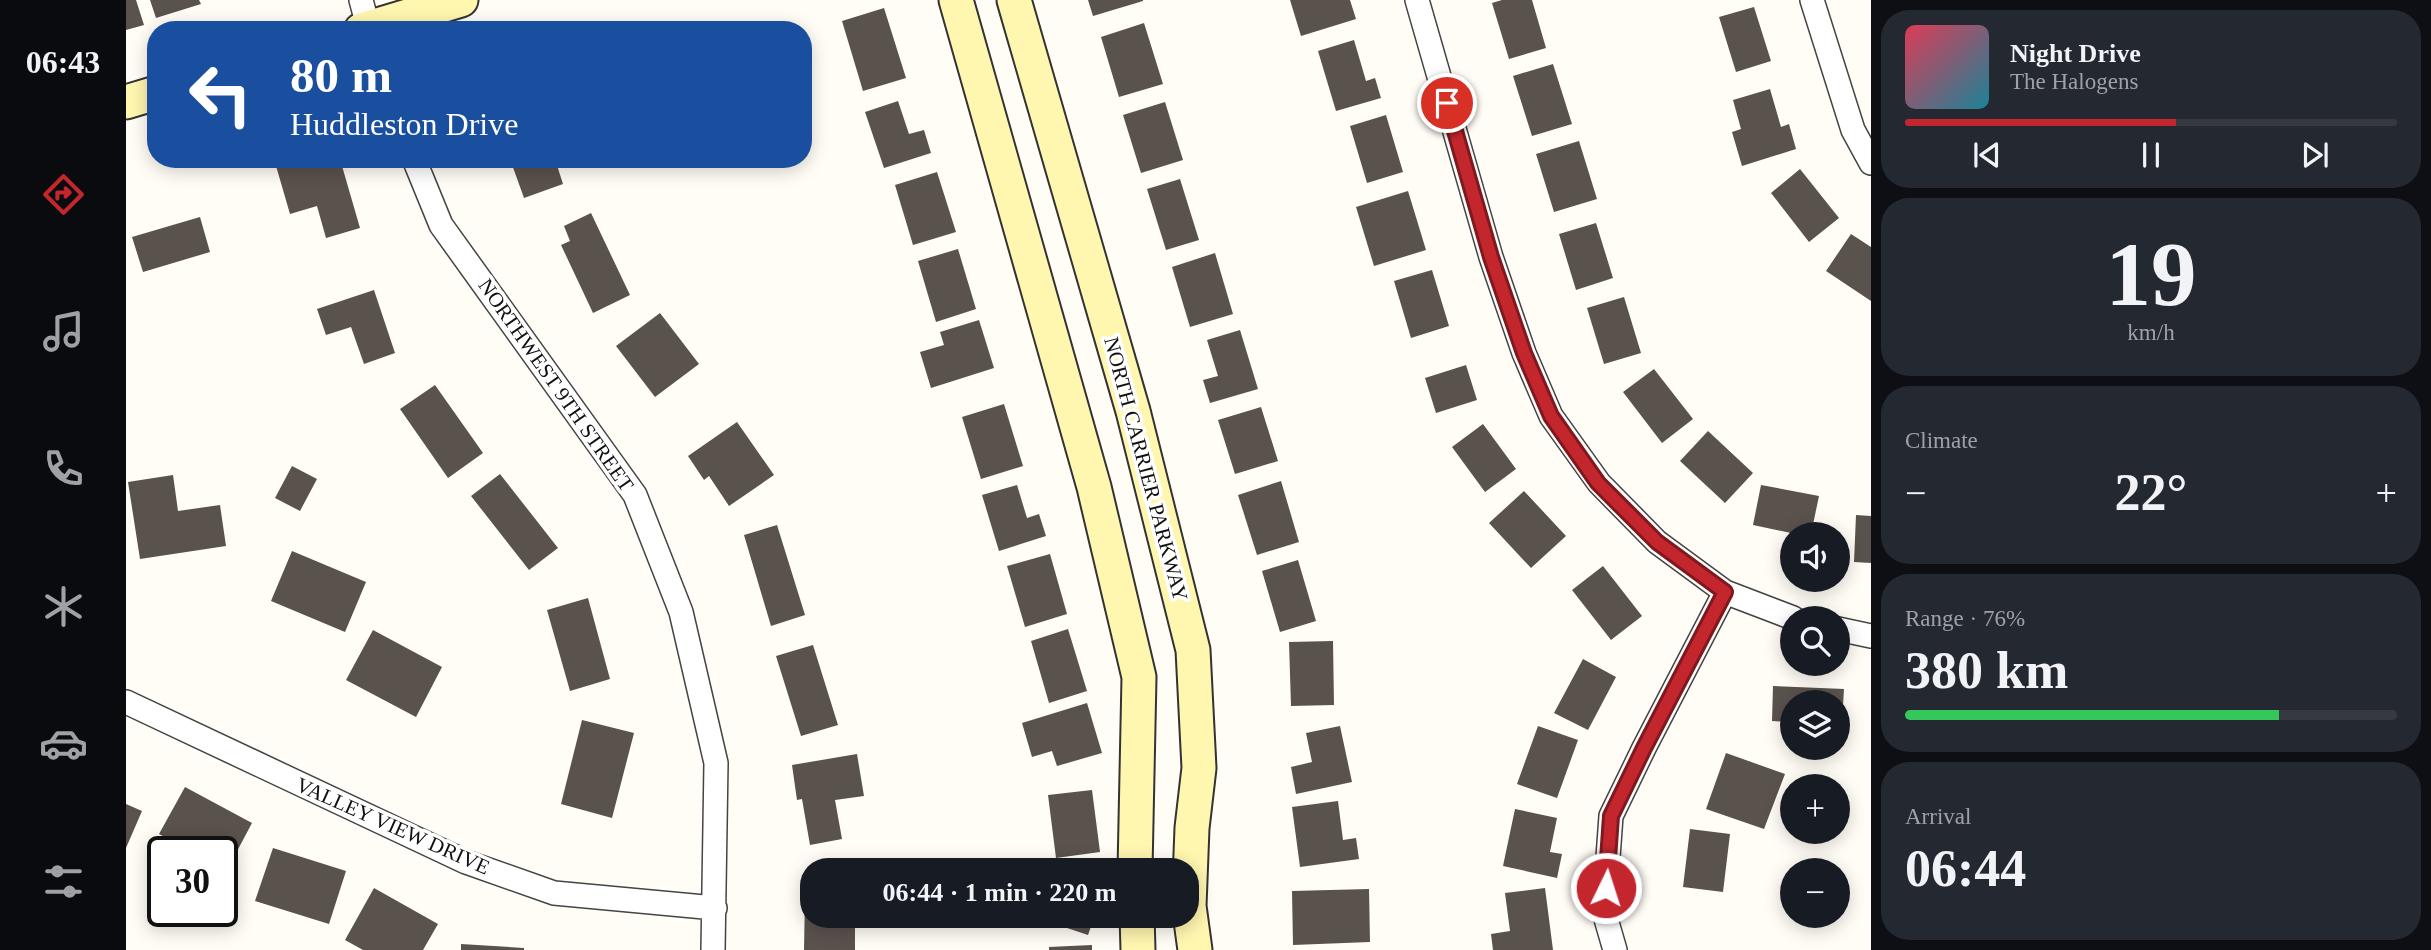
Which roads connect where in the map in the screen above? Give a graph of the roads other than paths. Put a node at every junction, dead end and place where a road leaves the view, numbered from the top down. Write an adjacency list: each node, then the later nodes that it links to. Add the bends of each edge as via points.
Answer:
1 (461, 0): 6 (main road)
2 (956, 0): 16 (main road, via 1094,487 1139,677)
3 (1014, 0): 21 (main road, NORTH CARRIER PARKWAY, via 1133,411 1193,650 1199,768 1189,906)
4 (1417, 0): 11 (street, via 1491,257 1551,416 1598,483 1657,542)
5 (1812, 0): 9 (street, via 1853,130)
6 (369, 21)
7 (147, 96): 8 (main road)
8 (126, 102)
9 (1871, 163)
10 (418, 168): 17 (street, NORTHWEST 9TH STREET, via 441,225 635,495 681,612 716,763)
11 (1725, 592): 12 (street); 22 (street, via 1611,816 1604,912)
12 (1780, 613)
13 (1850, 632): 14 (street)
14 (1871, 636)
15 (126, 702): 17 (street, VALLEY VIEW DRIVE, via 466,862 554,893)
16 (1135, 858)
17 (715, 908): 19 (street, NORTHWEST 9TH STREET)
18 (1137, 928): 20 (main road)
19 (713, 950)
20 (1138, 950)
21 (1195, 950)
22 (1615, 950)

